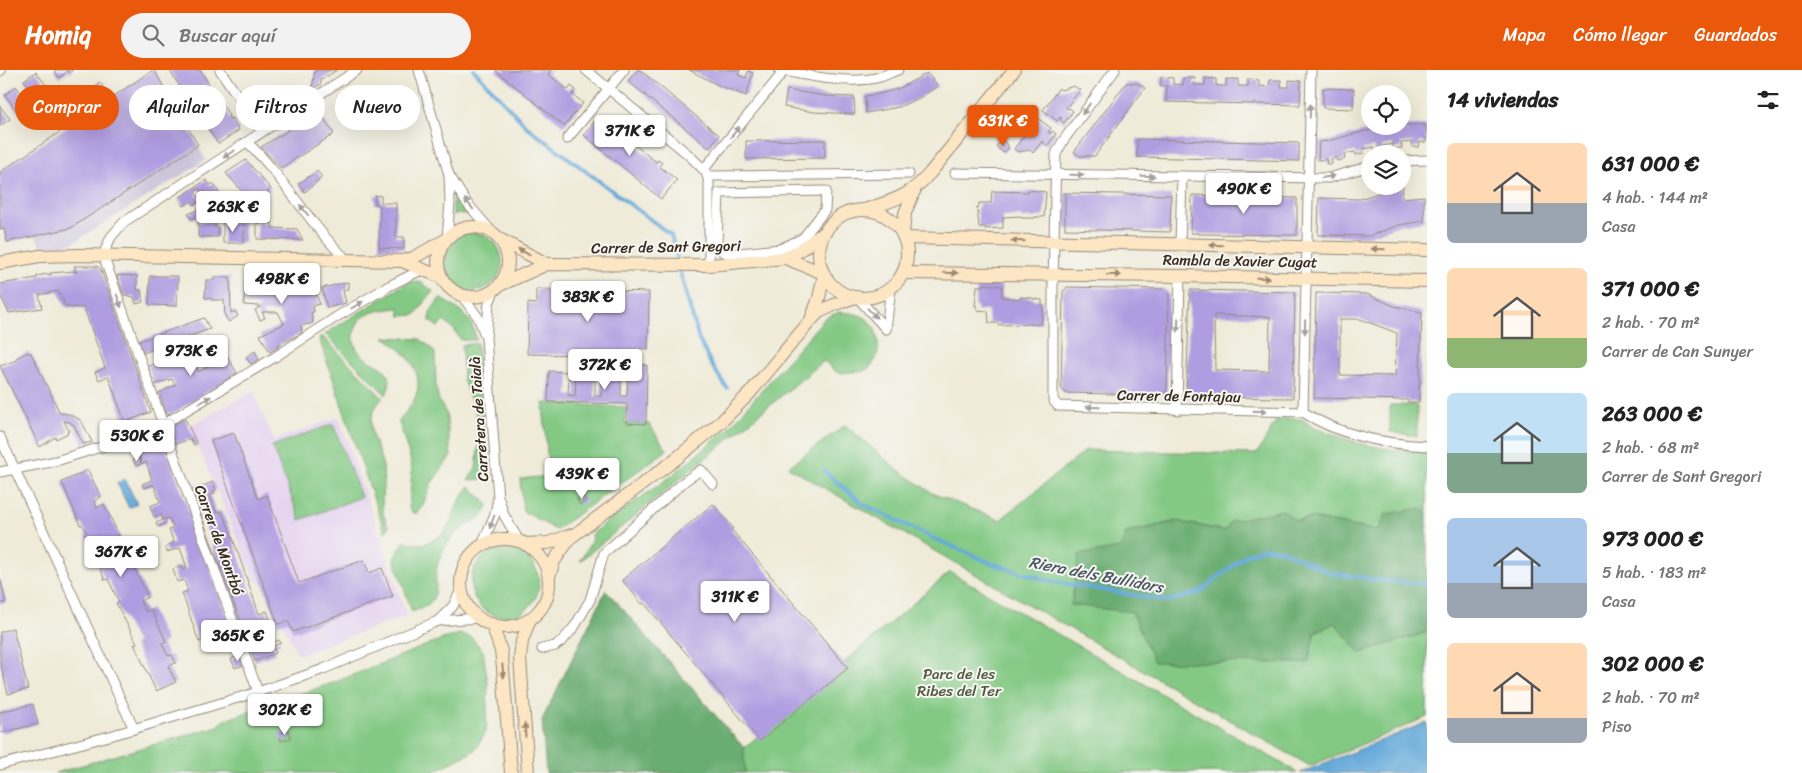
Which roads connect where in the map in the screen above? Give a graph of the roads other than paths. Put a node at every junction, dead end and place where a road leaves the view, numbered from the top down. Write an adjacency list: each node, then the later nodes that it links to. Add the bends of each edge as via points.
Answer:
1 (220, 70): 12 (street)
2 (358, 70): 12 (street)
3 (419, 70): 22 (street)
4 (586, 70): 11 (street)
5 (624, 70): 11 (street)
6 (783, 70): 7 (street, via 800,75 865,79); 18 (street, one-way to 6)
7 (898, 70)
8 (1014, 70): 25 (main road)
9 (1115, 70): 21 (street, one-way to 21, via 1062,141 1056,154)
10 (1311, 70): 24 (street, one-way to 10)
11 (608, 88): 13 (street); 18 (street, via 690,156)
12 (262, 132): 14 (street)
13 (567, 139)
14 (247, 142): 36 (street, one-way to 36, via 124,222 110,237); 38 (street, one-way to 14)
15 (1427, 160): 16 (street)
16 (1411, 161)
17 (1361, 169): 24 (street, one-way to 17, via 1329,178)
18 (705, 173): 20 (street); 42 (street, via 710,190)
19 (955, 173): 21 (street)
20 (908, 174)
21 (1055, 174): 23 (street, one-way to 23); 31 (street)
22 (449, 175): 28 (street, one-way to 22, via 466,202); 30 (street)
23 (1182, 176): 24 (street); 32 (street)
24 (1308, 178): 33 (street)
25 (915, 189): 26 (main road, via 901,198); 29 (main road, via 905,213)
26 (862, 211): 27 (main road, via 841,217); 29 (main road, via 887,218)
27 (826, 231): 37 (main road, Carrer de Sant Gregori); 44 (main road, via 819,251)
28 (497, 236): 30 (main road, via 478,227 465,227); 41 (main road, Carrer de Sant Gregori, one-way to 28); 51 (main road, via 508,254 509,264)
29 (903, 237): 31 (main road, Rambla de Xavier Cugat, one-way to 29); 45 (main road, via 907,254)
30 (446, 239): 39 (main road); 48 (main road, via 438,256)
31 (1054, 242): 32 (main road, Rambla de Xavier Cugat); 46 (street)
32 (1180, 245): 33 (main road, Rambla de Xavier Cugat, one-way to 32)
33 (1306, 248): 34 (main road, Rambla de Xavier Cugat, one-way to 33); 49 (street)
34 (1427, 250)
35 (729, 254): 35 (street, via 780,249 803,238 825,210 826,191 719,193 717,243 722,251)
36 (103, 255): 38 (main road); 40 (main road, via 40,256); 59 (street, Carrer de Montbó, one-way to 59)
37 (785, 258): 42 (main road, Carrer de Sant Gregori); 44 (main road, Carrer de Sant Gregori)
38 (346, 259): 39 (main road)
39 (402, 261): 43 (main road)
40 (0, 263)
41 (547, 264): 42 (main road, Carrer de Sant Gregori); 51 (main road, Carrer de Sant Gregori)
42 (704, 265)
43 (421, 270): 48 (main road); 59 (street, one-way to 43, via 355,306)
44 (823, 273): 54 (main road, via 836,289); 55 (main road)
45 (903, 273): 46 (main road, Rambla de Xavier Cugat, one-way to 46); 52 (main road)
46 (1053, 274): 47 (main road, Rambla de Xavier Cugat, one-way to 47); 57 (street, Carrer de Fontajau, one-way to 46, via 1058,406 1053,400)
47 (1180, 276): 49 (main road, Rambla de Xavier Cugat, one-way to 49); 57 (street, one-way to 57)
48 (441, 277): 53 (main road)
49 (1306, 278): 50 (main road, Rambla de Xavier Cugat); 58 (street, one-way to 58)
50 (1427, 281)
51 (498, 287): 53 (main road, via 480,296); 56 (street, Carretera de Taialà, via 489,302)
52 (891, 288): 54 (main road, via 877,296); 54 (street, one-way to 52, via 886,329)
53 (461, 295): 56 (street, Carretera de Taialà, via 478,317)
54 (856, 297): 55 (main road, via 819,312)
55 (811, 320): 66 (main road, via 721,422)
56 (486, 338): 65 (street, Carretera de Taialà)
57 (1177, 410): 58 (street, Carrer de Fontajau, one-way to 58)
58 (1303, 412): 61 (street, Carrer de Fontajau, via 1360,437)
59 (163, 425): 62 (street, via 56,461); 76 (street, Carrer de Montbó)
60 (0, 437): 62 (street)
61 (1427, 446)
62 (14, 469): 63 (street); 77 (street)
63 (0, 472)
64 (713, 484): 75 (street, via 701,470 604,553 590,600 575,626 555,646)
65 (498, 498): 67 (street, Carretera de Taialà, via 504,515); 68 (street, Carretera de Taialà, one-way to 68, via 496,514)
66 (576, 532): 67 (main road, via 548,542); 69 (main road, via 564,544)
67 (522, 542): 68 (main road, via 500,539); 69 (main road, via 541,558)
68 (482, 545): 70 (main road, via 466,564)
69 (549, 577): 72 (main road, via 547,598)
70 (462, 588): 71 (main road, via 466,602); 73 (street, via 453,606)
71 (480, 618): 73 (street); 74 (main road)
72 (530, 619): 74 (main road, via 511,626); 80 (main road, one-way to 72, via 520,658)
73 (438, 621): 76 (street, via 321,670)
74 (492, 624): 79 (main road, one-way to 79, via 501,651)
75 (542, 649)
76 (258, 692): 77 (street)
77 (134, 729): 78 (street)
78 (0, 765)
79 (511, 773)
80 (528, 773)

